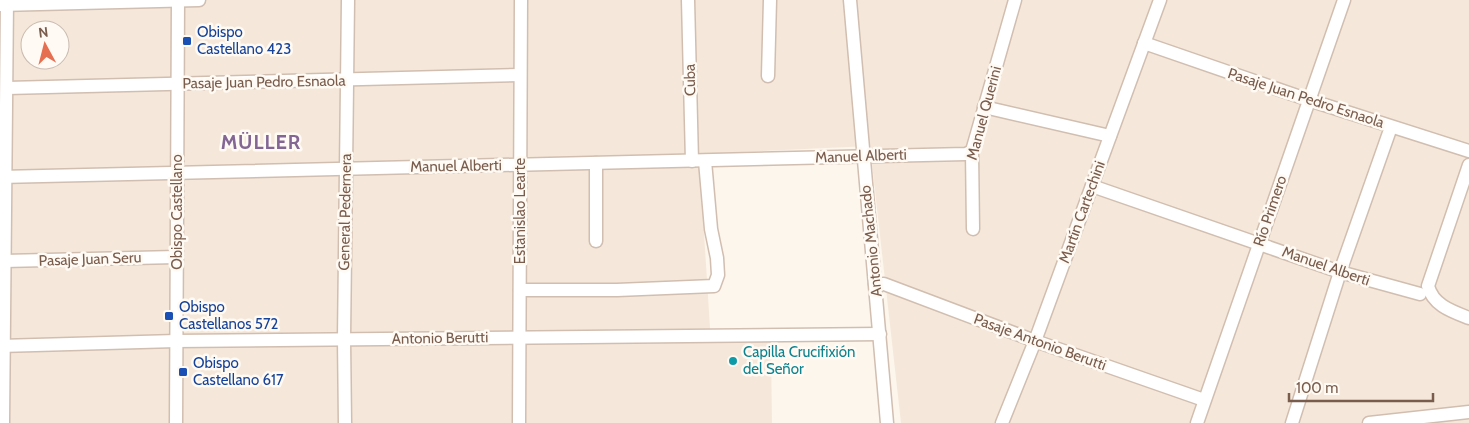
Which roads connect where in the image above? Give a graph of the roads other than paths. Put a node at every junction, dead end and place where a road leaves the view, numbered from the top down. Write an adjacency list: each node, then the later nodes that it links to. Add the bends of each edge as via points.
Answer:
1 (178, 0): 2 (street); 11 (street); 16 (street, Obispo Castellano)
2 (199, 0)
3 (348, 0): 15 (street, General Pedernera)
4 (521, 0): 13 (street, Estanislao Learte)
5 (688, 0): 25 (street, Cuba)
6 (770, 0): 14 (street)
7 (850, 0): 24 (street, Antonio Machado)
8 (1015, 0): 19 (street, Manuel Querini)
9 (1160, 0): 12 (street, Martín Cartechini)
10 (1344, 0): 18 (street, Río Primero)
11 (4, 3): 17 (street)
12 (1144, 44): 18 (street, Pasaje Juan Pedro Esnaola); 21 (street, Martín Cartechini)
13 (520, 75): 15 (street, Pasaje Juan Pedro Esnaola); 27 (street, Estanislao Learte)
14 (768, 76)
15 (347, 79): 16 (street, Pasaje Juan Pedro Esnaola); 29 (street, General Pedernera)
16 (178, 84): 17 (street, Pasaje Juan Pedro Esnaola); 30 (street, Obispo Castellano)
17 (7, 88): 31 (street)
18 (1309, 100): 20 (street, Pasaje Juan Pedro Esnaola); 35 (street, Río Primero)
19 (984, 107): 21 (street); 22 (street, Manuel Querini)
20 (1391, 127): 23 (street, Pasaje Juan Pedro Esnaola); 38 (street)
21 (1110, 136): 32 (street, Martín Cartechini)
22 (972, 151): 24 (street, Manuel Alberti, via 966,154); 33 (street, Manuel Querini)
23 (1469, 151)
24 (862, 156): 25 (street, Manuel Alberti); 39 (street, Antonio Machado)
25 (698, 161): 26 (street, Manuel Alberti); 40 (street, Cuba, via 717,258 718,276 714,286)
26 (596, 163): 27 (street, Manuel Alberti); 34 (street)
27 (520, 165): 29 (street, Manuel Alberti); 40 (street, Estanislao Learte)
28 (1469, 165): 41 (street)
29 (346, 169): 30 (street, Manuel Alberti); 45 (street, General Pedernera)
30 (177, 173): 31 (street, Manuel Alberti); 36 (street, Obispo Castellano)
31 (3, 177): 37 (street)
32 (1092, 186): 35 (street, Manuel Alberti); 47 (street, Martín Cartechini)
33 (973, 229)
34 (596, 241)
35 (1259, 243): 38 (street, Manuel Alberti); 49 (street, Río Primero)
36 (176, 257): 37 (street, Pasaje Juan Seru); 46 (street, Obispo Castellano)
37 (4, 261): 48 (street)
38 (1340, 272): 41 (street, Manuel Alberti); 58 (street)
39 (875, 284): 43 (street, Antonio Machado); 47 (street, Pasaje Antonio Berutti, via 884,284)
40 (520, 290): 44 (street, Estanislao Learte)
41 (1425, 295): 42 (street, Manuel Alberti)
42 (1469, 318)
43 (880, 334): 44 (street, Antonio Berutti); 55 (street, Antonio Machado)
44 (519, 337): 45 (street, Antonio Berutti); 54 (street, Estanislao Learte)
45 (344, 339): 46 (street, Antonio Berutti); 53 (street, General Pedernera)
46 (176, 341): 48 (street, Antonio Berutti); 52 (street, Obispo Castellano)
47 (1035, 341): 49 (street, Pasaje Antonio Berutti); 56 (street, Martín Cartechini)
48 (2, 346): 51 (street)
49 (1204, 400): 57 (street, Río Primero)
50 (1469, 412): 59 (street)
51 (3, 423)
52 (176, 423)
53 (345, 423)
54 (519, 423)
55 (887, 423)
56 (1002, 423)
57 (1197, 423)
58 (1292, 423)
59 (1369, 423)

